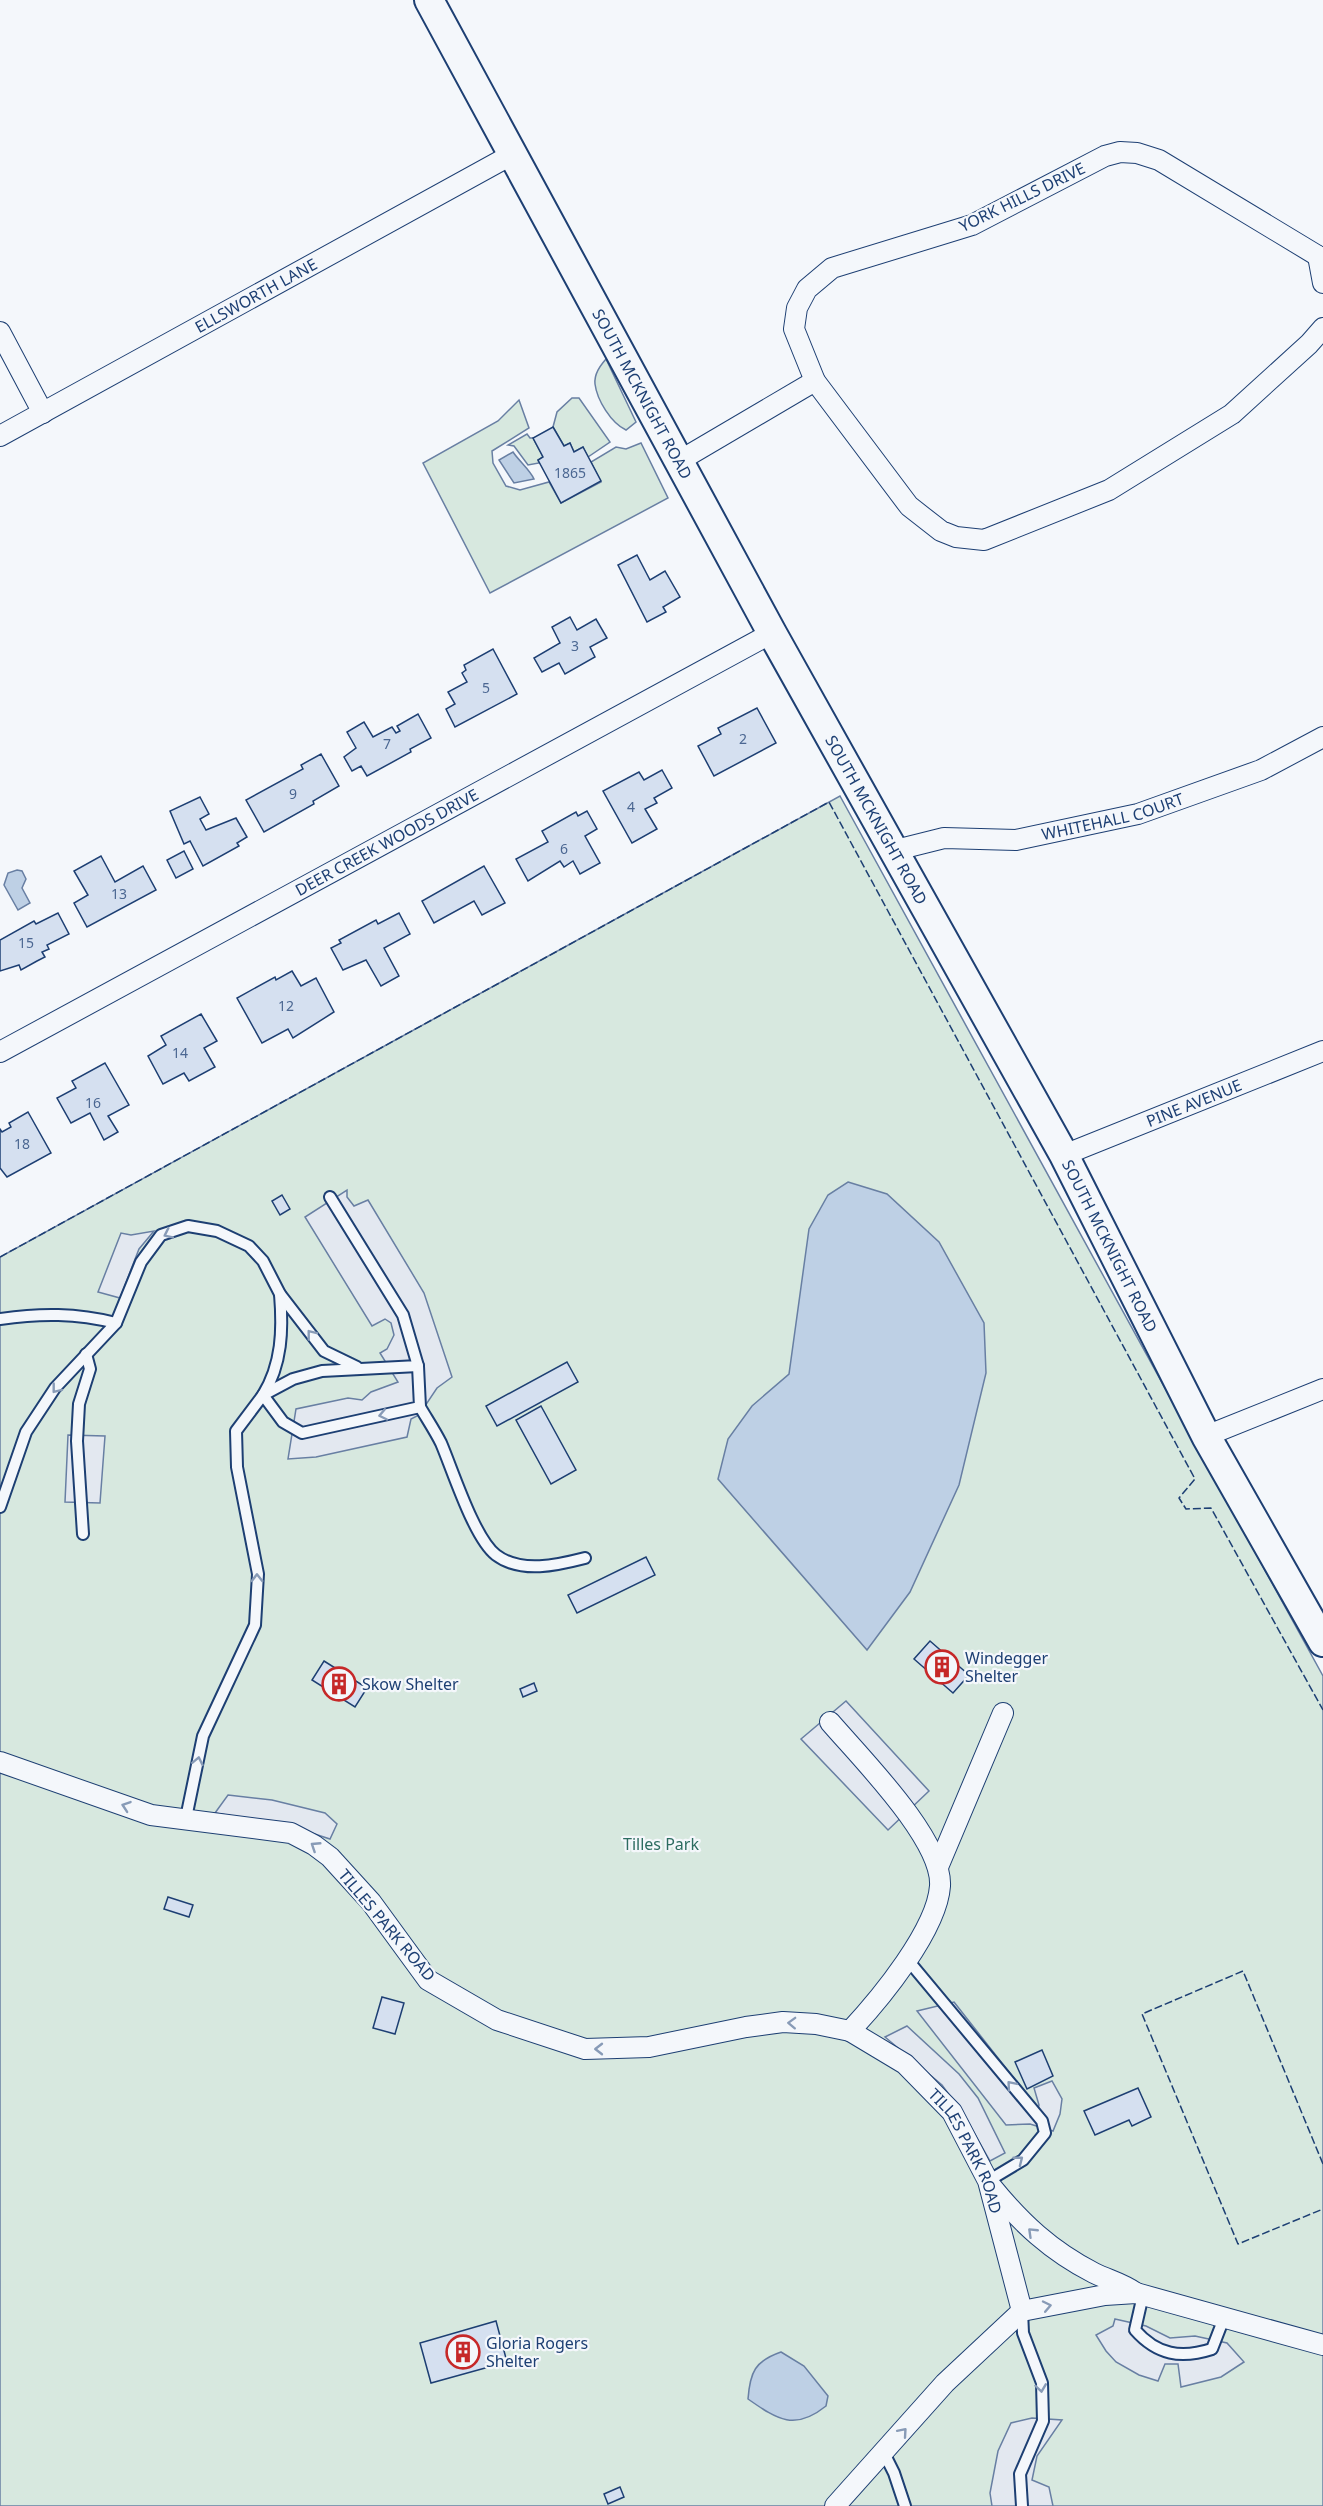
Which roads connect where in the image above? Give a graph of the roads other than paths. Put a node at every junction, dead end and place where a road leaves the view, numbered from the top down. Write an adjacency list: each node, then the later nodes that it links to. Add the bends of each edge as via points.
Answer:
1 (429, 0): 2 (main road, SOUTH MCKNIGHT ROAD)
2 (513, 154): 8 (street, ELLSWORTH LANE); 10 (main road, SOUTH MCKNIGHT ROAD)
3 (1321, 258): 4 (street, YORK HILLS DRIVE); 7 (street, YORK HILLS DRIVE, via 1159,160 1137,153 1112,154 972,225 832,268 807,289 797,308 794,329)
4 (1323, 283)
5 (1323, 328): 7 (street, YORK HILLS DRIVE, via 1232,414 1109,490 984,540 941,531 909,506)
6 (0, 332): 8 (street)
7 (815, 381): 10 (street)
8 (43, 413): 9 (street, ELLSWORTH LANE)
9 (0, 436)
10 (679, 461): 11 (main road, SOUTH MCKNIGHT ROAD)
11 (772, 633): 13 (main road, SOUTH MCKNIGHT ROAD); 15 (street, DEER CREEK WOODS DRIVE)
12 (1323, 737): 13 (street, WHITEHALL COURT, via 1261,770 1138,814 1016,840 944,838)
13 (892, 850): 16 (main road, SOUTH MCKNIGHT ROAD)
14 (1323, 1051): 16 (street, PINE AVENUE)
15 (0, 1052)
16 (1064, 1155): 27 (main road, SOUTH MCKNIGHT ROAD)
17 (330, 1197): 22 (lane, via 403,1315)
18 (280, 1294): 20 (lane, one-way to 20, via 263,1261 249,1246 217,1231 188,1226 161,1235 141,1262); 23 (lane, one-way to 18, via 324,1351); 25 (lane, via 283,1329 272,1381)
19 (0, 1319): 20 (lane, via 72,1313)
20 (116, 1323): 21 (lane)
21 (86, 1354): 28 (lane, one-way to 28, via 55,1388 26,1432); 29 (lane, via 90,1370 79,1404 77,1441)
22 (418, 1366): 23 (lane); 26 (lane)
23 (357, 1367): 25 (lane, via 306,1375)
24 (1323, 1389): 27 (street)
25 (263, 1395): 26 (lane, one-way to 25, via 302,1432 282,1422); 35 (lane, one-way to 25, via 203,1736 255,1625 258,1574 237,1467 236,1431)
26 (420, 1407): 30 (lane, via 440,1440 484,1542 497,1556 521,1565 553,1566)
27 (1206, 1436): 31 (main road, SOUTH MCKNIGHT ROAD)
28 (0, 1507)
29 (83, 1534)
30 (585, 1558)
31 (1323, 1642)
32 (1004, 1713): 36 (street)
33 (831, 1722): 36 (street, via 916,1824)
34 (0, 1762): 35 (street, TILLES PARK ROAD, one-way to 34, via 151,1815)
35 (186, 1818): 38 (street, TILLES PARK ROAD, one-way to 35, via 783,2022 649,2047 585,2049 497,2020 428,1980 371,1902 314,1845 291,1833)
36 (938, 1867): 37 (street, via 936,1908)
37 (907, 1959): 38 (street); 39 (lane, one-way to 37, via 1023,2160 1045,2133 1042,2121)
38 (850, 2031): 39 (street, TILLES PARK ROAD, via 905,2064 952,2112)
39 (988, 2181): 40 (street, one-way to 39, via 1048,2246); 41 (street, TILLES PARK ROAD)
40 (1139, 2294): 41 (street, one-way to 40, via 1105,2295); 42 (street); 42 (lane, via 1135,2330 1148,2345 1163,2351 1194,2355 1212,2349)
41 (1022, 2311): 44 (street, one-way to 41, via 945,2383); 47 (lane, TILLES PARK ROAD, one-way to 47, via 1023,2333 1042,2383 1043,2421 1020,2474)
42 (1224, 2318): 43 (street)
43 (1323, 2345)
44 (884, 2453): 45 (street); 46 (lane)
45 (835, 2506)
46 (905, 2506)
47 (1022, 2506)

